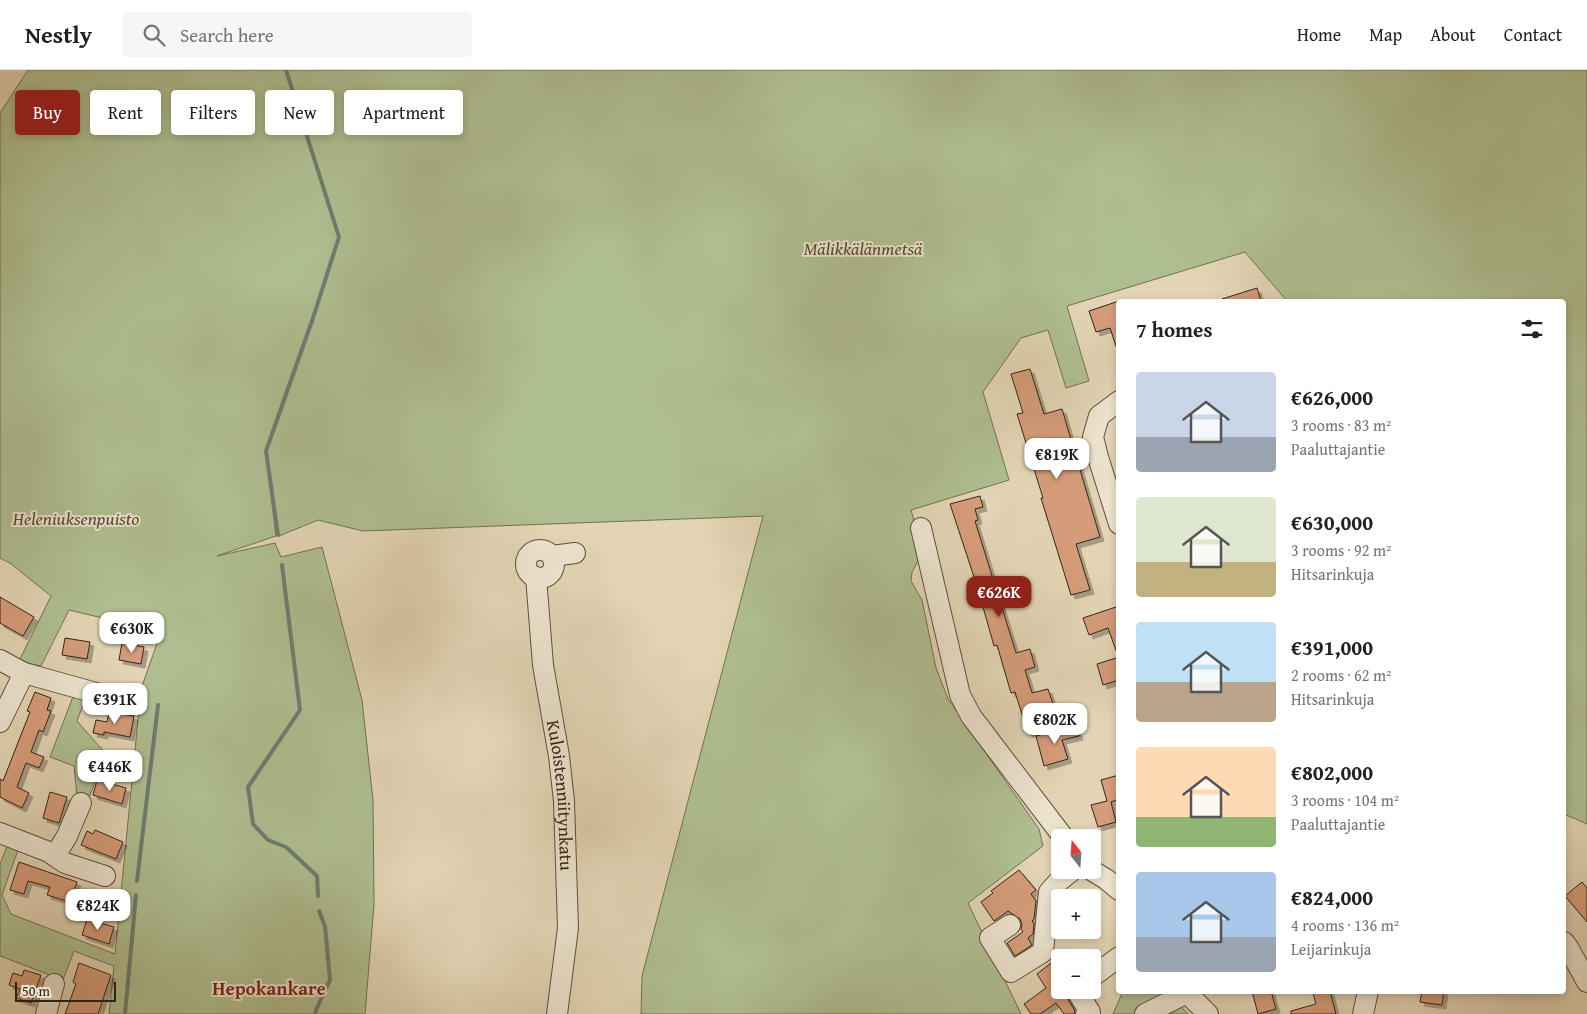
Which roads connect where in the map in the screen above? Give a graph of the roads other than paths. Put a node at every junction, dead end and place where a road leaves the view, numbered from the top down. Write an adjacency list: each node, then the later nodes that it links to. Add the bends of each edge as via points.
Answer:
1 (1116, 403): 2 (street, via 1099,416 1093,436)
2 (1116, 514)
3 (921, 528): 10 (street, via 960,694 971,716)
4 (576, 553): 28 (street, Kuloistenniitynkatu, via 552,556 540,550 526,561 527,570 536,577 543,665 564,801 568,928)
5 (0, 660): 6 (street)
6 (24, 673): 7 (street); 8 (street)
7 (114, 698)
8 (0, 722)
9 (81, 803): 12 (street)
10 (1057, 829)
11 (0, 833): 12 (street)
12 (55, 856): 13 (street)
13 (105, 876)
14 (1101, 876): 16 (street)
15 (1062, 879): 17 (street, via 1049,892 1043,952 1011,972 990,938)
16 (1116, 887)
17 (1010, 925)
18 (1566, 944): 21 (street)
19 (1116, 959): 20 (street)
20 (1101, 970)
21 (1587, 982)
22 (54, 984): 27 (street)
23 (1182, 994): 30 (street)
24 (1188, 994): 31 (street)
25 (1367, 994): 32 (street)
26 (1082, 999): 29 (street, via 1090,1012)
27 (46, 1014)
28 (557, 1014)
29 (1086, 1014)
30 (1144, 1014)
31 (1208, 1014)
32 (1363, 1014)

